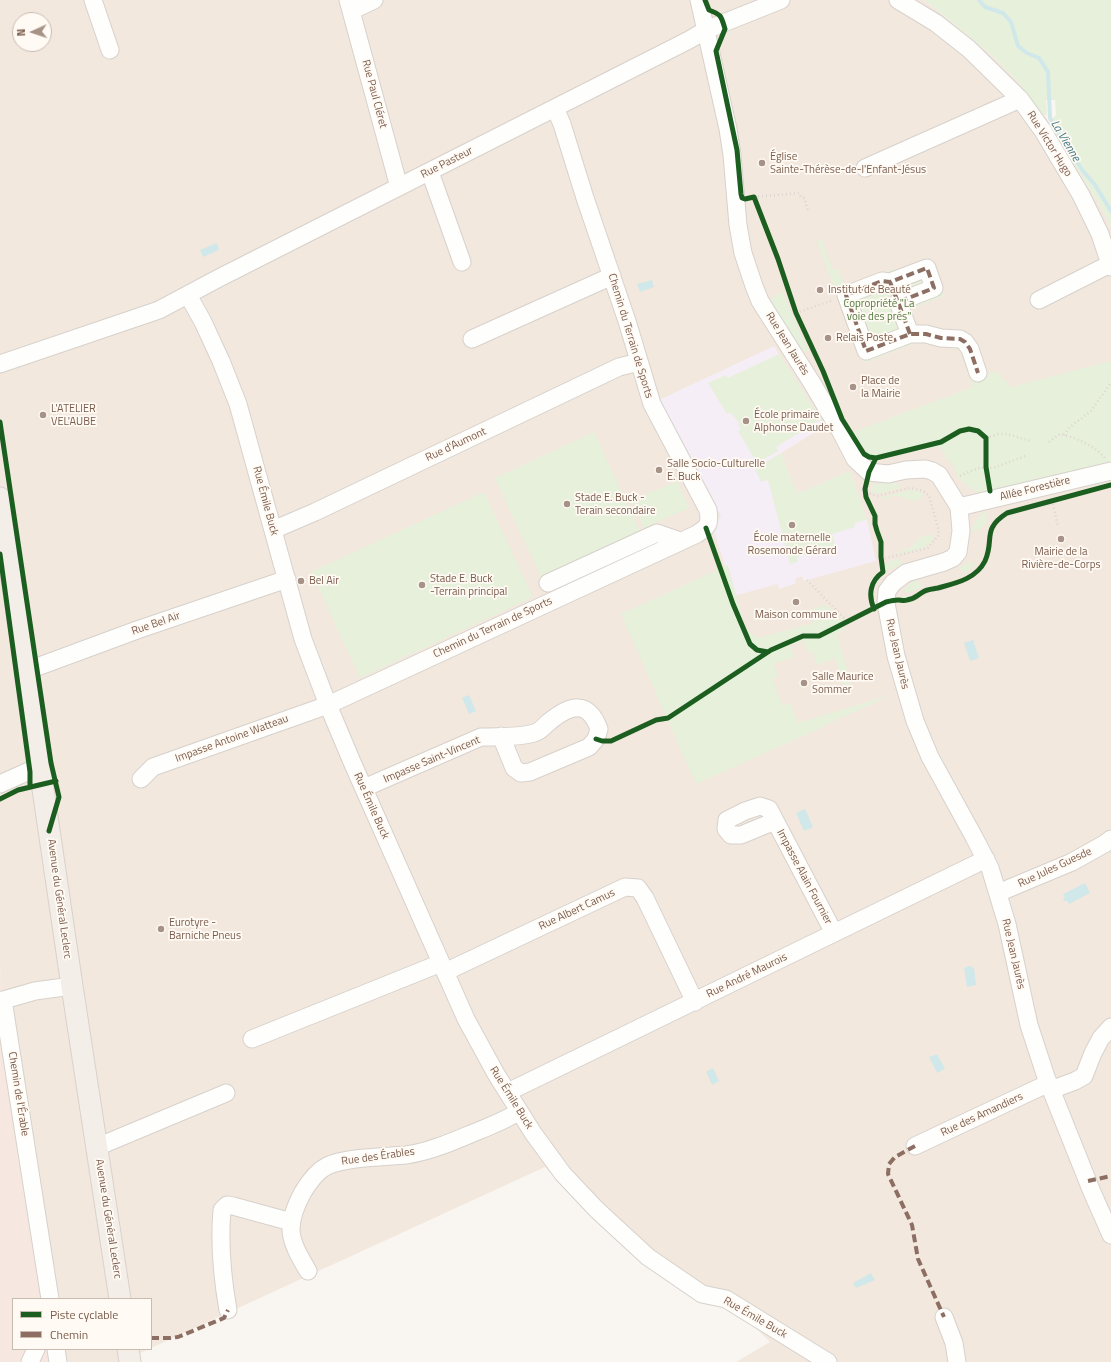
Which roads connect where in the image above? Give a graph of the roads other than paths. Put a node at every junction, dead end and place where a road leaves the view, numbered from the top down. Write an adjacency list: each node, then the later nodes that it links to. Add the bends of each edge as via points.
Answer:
1 (93, 0): 8 (street)
2 (374, 0): 6 (street)
3 (700, 0): 7 (street, Rue Jean Jaurès)
4 (781, 0): 7 (street)
5 (898, 0): 9 (street, Rue Victor Hugo, via 936,23 969,49)
6 (349, 5): 13 (street, Rue Paul Cléret)
7 (706, 30): 10 (street, Rue Pasteur); 28 (street, Rue Jean Jaurès, via 728,129 743,253 760,300 812,383 855,459 869,472 888,474 906,470 932,471 938,475)
8 (110, 50)
9 (1020, 99): 11 (street); 15 (street, Rue Victor Hugo, via 1043,131 1081,195 1100,234)
10 (555, 108): 12 (street, Rue Pasteur); 16 (street, Chemin du Terrain de Sports)
11 (865, 168)
12 (430, 172): 13 (street, Rue Pasteur); 14 (street)
13 (399, 187): 18 (street, Rue Pasteur)
14 (462, 262)
15 (1111, 265): 19 (street)
16 (612, 276): 22 (street); 23 (street, Chemin du Terrain de Sports)
17 (890, 282): 20 (street); 20 (street, via 927,268 934,288); 21 (street, via 882,281 846,295 866,351)
18 (188, 295): 24 (street, via 159,310); 29 (street, Rue Émile Buck, via 221,361 238,404)
19 (1039, 300)
20 (898, 302): 21 (street)
21 (910, 334): 25 (street, via 960,339 970,350)
22 (472, 338)
23 (639, 362): 29 (street, Rue d'Aumont, via 619,367 316,512); 31 (street, Chemin du Terrain de Sports, via 652,404 708,510 706,528)
24 (0, 364)
25 (978, 373)
26 (1111, 471): 28 (street, Allée Forestière, via 1052,497)
27 (0, 498): 30 (main road, Avenue du Général Leclerc)
28 (959, 507): 43 (street, Rue Jean Jaurès, via 961,531 958,552 944,562 906,573 886,591 886,603 896,656 915,721 930,757)
29 (273, 530): 32 (street, Rue Émile Buck)
30 (2, 532): 34 (main road, Avenue du Général Leclerc)
31 (680, 541): 33 (street, Chemin du Terrain de Sports, via 658,533); 35 (street, Chemin du Terrain de Sports)
32 (287, 579): 34 (street, Rue Bel Air, via 37,667); 35 (street, Rue Émile Buck, via 303,639)
33 (548, 583)
34 (25, 669): 37 (main road, Avenue du Général Leclerc)
35 (328, 705): 38 (street, Impasse Antoine Watteau, via 153,767); 40 (street, Rue Émile Buck)
36 (501, 736): 36 (street, Impasse Saint-Vincent, via 515,737 536,733 567,710 579,708 589,711 599,729 596,739 589,747 521,774 514,768); 40 (street, Impasse Saint-Vincent, via 481,738)
37 (40, 766): 39 (street); 47 (main road, Avenue du Général Leclerc)
38 (140, 779)
39 (0, 784)
40 (364, 788): 46 (street, Rue Émile Buck)
41 (775, 821): 45 (street, Impasse Alain Fournier)
42 (1111, 839): 44 (street, Rue Jules Guesde, via 1072,862)
43 (986, 859): 44 (street, Rue Jean Jaurès); 45 (street, Rue André Maurois)
44 (998, 894): 52 (street, Rue Jean Jaurès, via 1029,1025)
45 (834, 933): 49 (street, Rue André Maurois)
46 (443, 968): 49 (street, Rue Albert Camus, via 625,887 638,888); 51 (street); 53 (street, Rue Émile Buck, via 466,1019)
47 (72, 986): 48 (street, via 35,991); 57 (main road, Avenue du Général Leclerc)
48 (2, 1000): 61 (street, Chemin de l'Érable)
49 (695, 1002): 53 (street, Rue André Maurois)
50 (1111, 1027): 52 (street, Rue des Amandiers, via 1093,1053 1084,1076)
51 (252, 1039)
52 (1050, 1087): 56 (street, Rue des Amandiers); 59 (street, Rue Jean Jaurès)
53 (508, 1092): 55 (street, Rue Émile Buck)
54 (226, 1093): 57 (street)
55 (519, 1111): 58 (street, Rue des Érables, via 447,1144 408,1154 342,1161 327,1166 310,1181 295,1207); 71 (street, Rue Émile Buck, via 563,1174 597,1210 648,1257 702,1294 726,1299)
56 (915, 1146)
57 (97, 1147): 62 (main road, Avenue du Général Leclerc)
58 (292, 1221): 60 (street, Rue des Érables, via 290,1227 294,1248); 63 (street, via 227,1205 222,1210 221,1265)
59 (1111, 1236)
60 (308, 1271)
61 (50, 1298)
62 (120, 1298)
63 (228, 1310)
64 (944, 1317): 72 (street, via 954,1342)
65 (36, 1350): 68 (street)
66 (56, 1350): 69 (street)
67 (128, 1350): 70 (main road)
68 (30, 1362)
69 (58, 1362)
70 (130, 1362)
71 (828, 1362)
72 (957, 1362)

